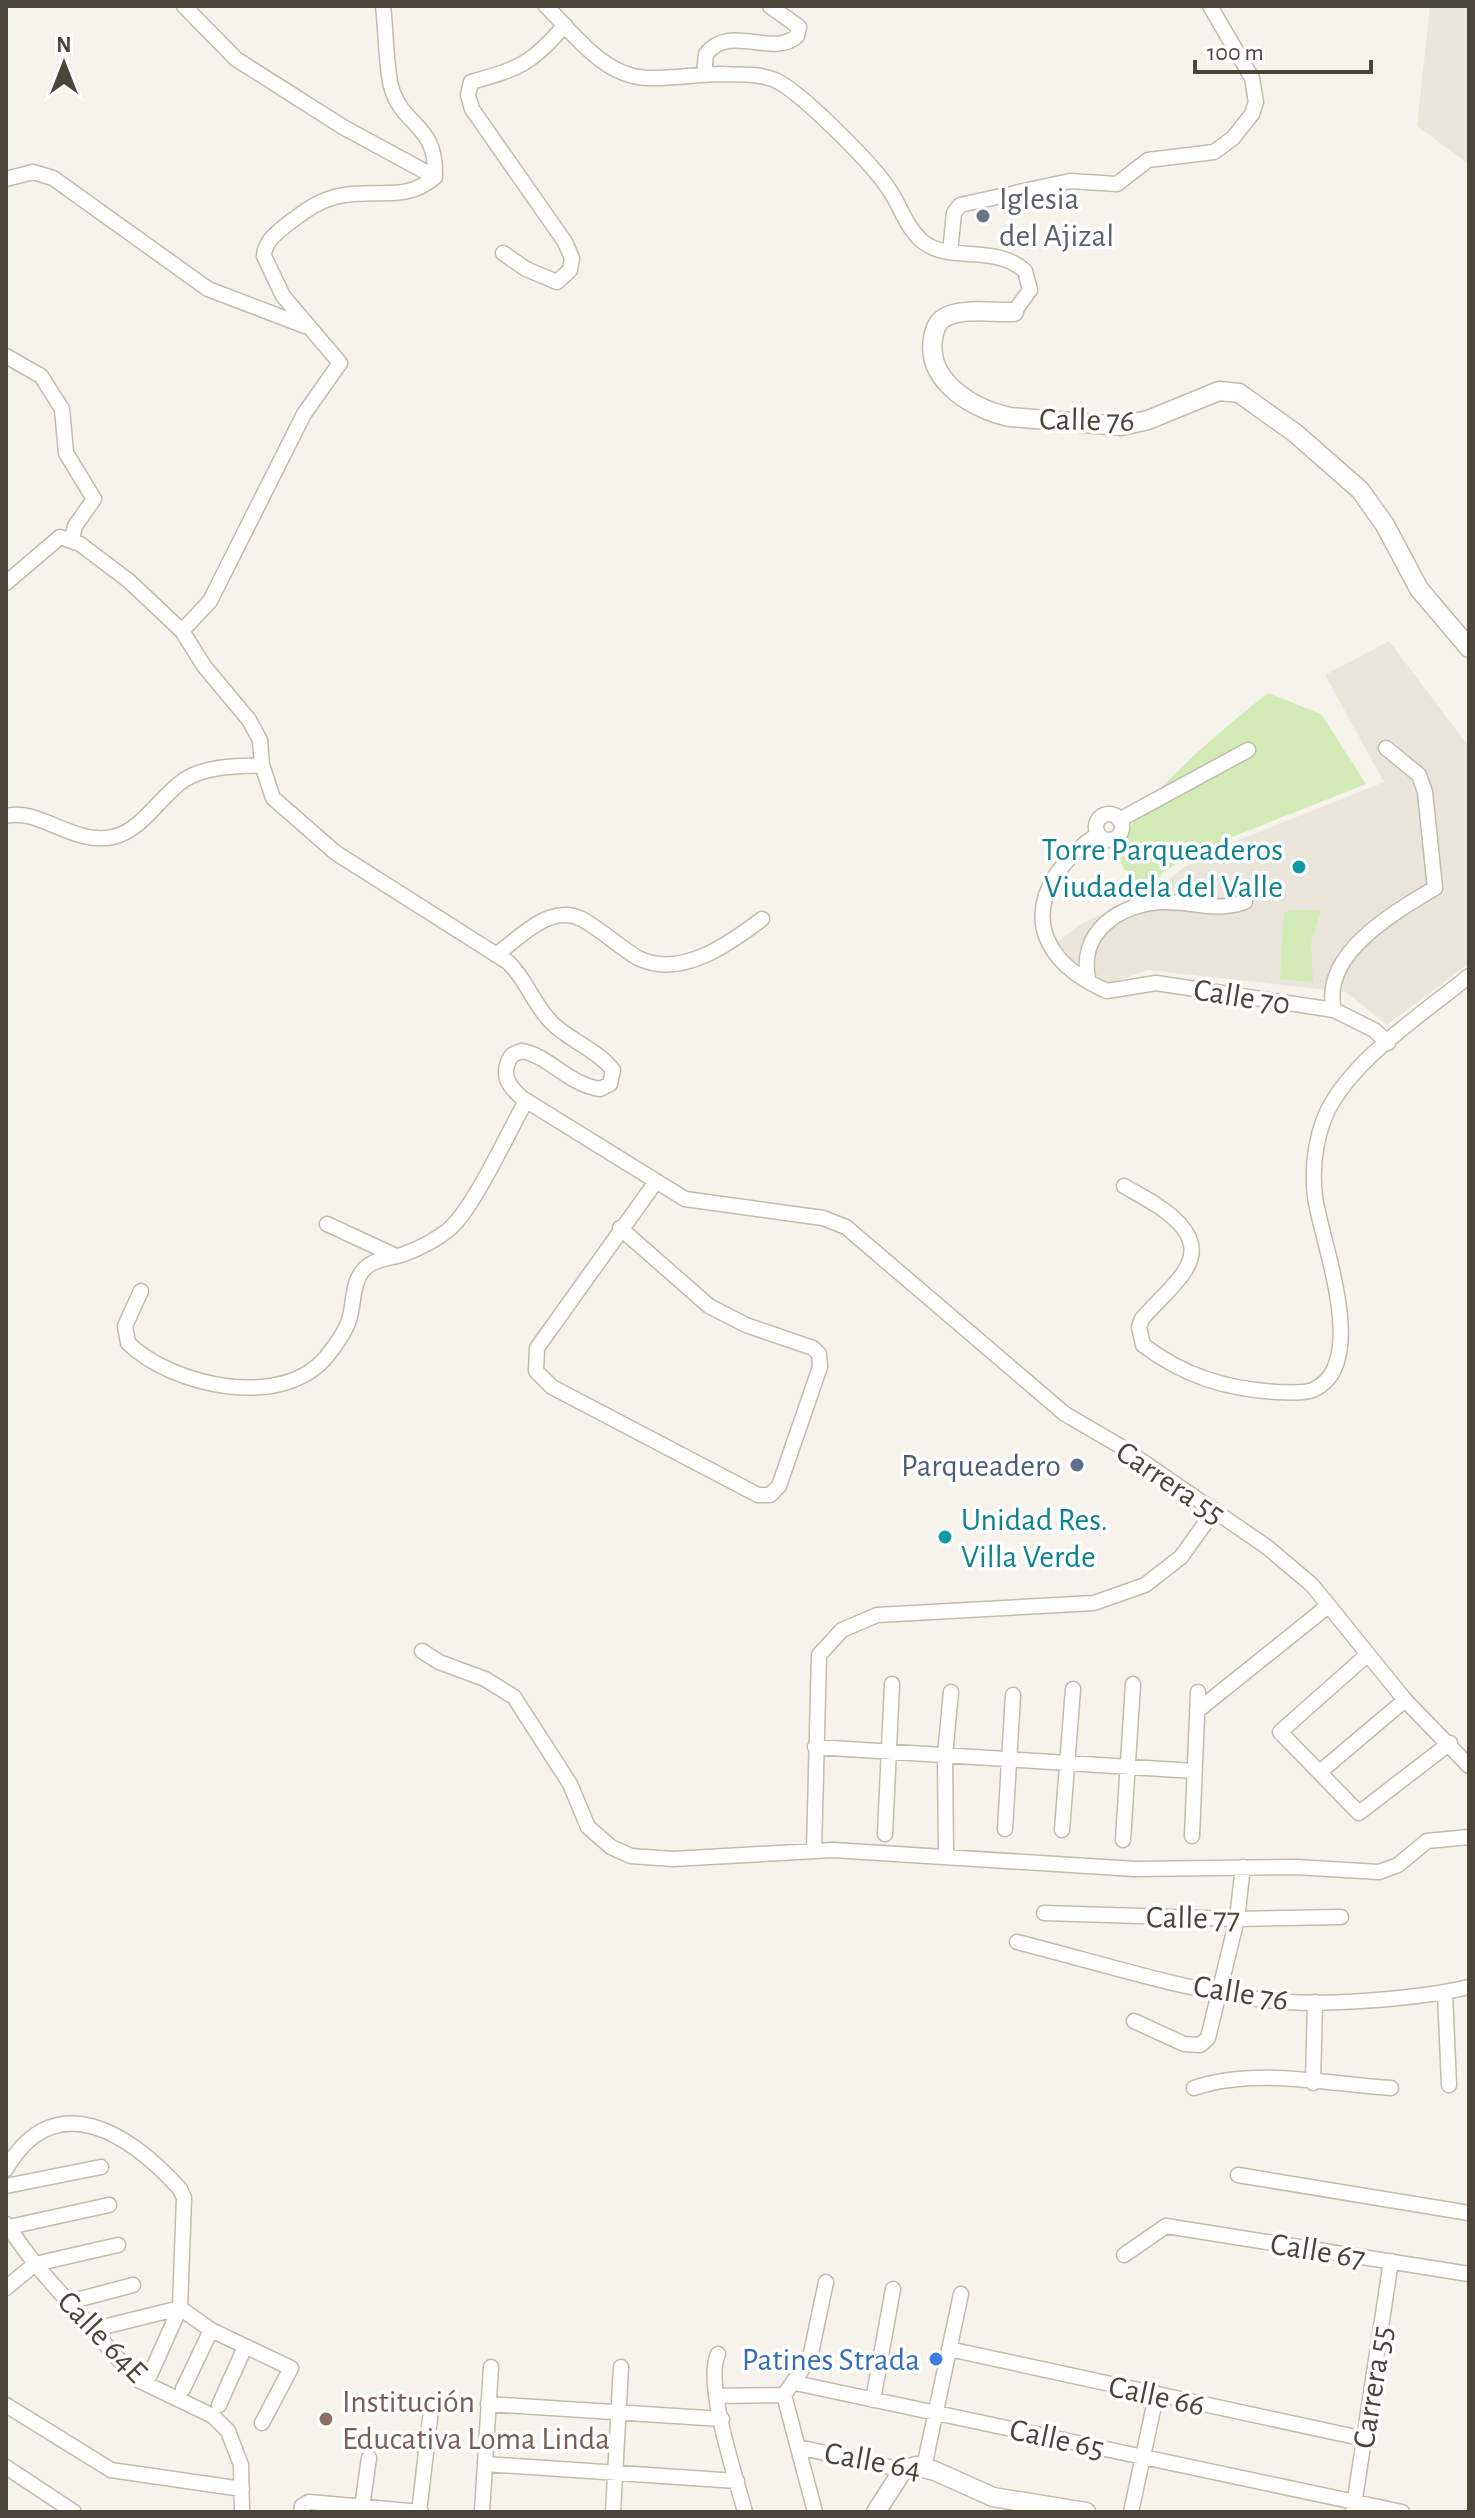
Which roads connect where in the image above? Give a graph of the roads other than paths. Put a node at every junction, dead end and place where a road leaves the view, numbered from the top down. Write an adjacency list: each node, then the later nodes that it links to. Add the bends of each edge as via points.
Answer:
1 (184, 6): 8 (street, via 236,59)
2 (383, 6): 8 (street, via 390,85 427,134 436,153)
3 (546, 6): 6 (street)
4 (770, 6): 7 (street, via 795,22 797,36 779,42 724,41 706,54)
5 (1210, 6): 10 (street, via 1256,89 1252,114 1233,138 1214,152 1148,160 1117,184 1070,181 960,205 954,213)
6 (565, 25): 7 (street, via 575,39 624,73 644,78); 11 (street, via 522,67 469,87 472,109 572,258 570,270 557,282)
7 (704, 74): 10 (street, via 779,81 878,174 921,241)
8 (435, 177): 13 (street, via 401,195 347,194 311,206 267,242 266,263)
9 (6, 179): 13 (street, via 33,172 53,178 208,289)
10 (950, 252): 12 (street, Calle 76, via 1007,258 1025,271 1031,285)
11 (503, 253)
12 (1014, 312): 18 (street, Calle 76, via 956,315 935,328 938,366 961,398 992,414 1121,426 1219,391 1239,393 1360,490 1419,589)
13 (306, 327): 17 (street, via 340,363 304,414 210,601)
14 (6, 356): 15 (street, via 41,376 62,409 66,453 94,499)
15 (72, 539): 16 (street, via 60,537); 17 (street, via 129,581)
16 (6, 583)
17 (182, 631): 21 (street, via 249,720 260,740)
18 (1469, 648)
19 (1386, 748): 28 (street, via 1419,775 1425,792 1435,888 1395,914 1343,960 1332,996)
20 (1248, 750): 27 (street, via 1119,820 1116,838 1098,834 1056,872 1042,916 1047,945)
21 (262, 765): 22 (street, via 205,770 186,778 133,829 114,837 84,837 23,814); 25 (street, via 273,798 336,853)
22 (6, 816)
23 (1245, 902): 27 (street, via 1219,909 1166,902 1129,908 1093,935 1086,955)
24 (762, 919): 25 (street, via 727,946 667,964 639,958 574,915 548,918)
25 (496, 955): 30 (street, via 520,974 550,1021 613,1070 610,1084 589,1088 521,1051 512,1055 505,1070 508,1085)
26 (1469, 976): 29 (street)
27 (1089, 982): 28 (street, Calle 70, via 1107,991 1156,983)
28 (1334, 1010): 29 (street, Calle 70)
29 (1388, 1043): 32 (street, via 1336,1095 1317,1147 1315,1197 1341,1321 1333,1369 1315,1389 1283,1392 1216,1384 1143,1345 1142,1319 1184,1272 1190,1244 1174,1216)
30 (526, 1101): 31 (street); 35 (street, via 458,1221)
31 (655, 1183): 34 (street); 37 (street, Carrera 55, via 685,1199 823,1218 846,1227 1065,1414)
32 (1124, 1186)
33 (327, 1224): 35 (street)
34 (620, 1228): 34 (street, via 709,1306 819,1354 820,1367 774,1493 758,1495 538,1376 537,1348)
35 (396, 1256): 36 (street, via 371,1263 361,1273 349,1321 325,1359 282,1385 228,1387 137,1352 128,1343 125,1326)
36 (141, 1291)
37 (1214, 1511): 38 (street, Carrera 55, via 1267,1547); 50 (street, via 1181,1557 1145,1585 1094,1603 877,1615 842,1630 819,1655)
38 (1328, 1606): 40 (street, Carrera 55); 48 (street)
39 (422, 1651): 65 (street, via 514,1697 570,1784 588,1827 611,1847 631,1856 673,1859)
40 (1367, 1655): 47 (street, Carrera 55); 58 (street, via 1280,1732)
41 (892, 1684): 51 (street)
42 (1133, 1684): 56 (street)
43 (1073, 1689): 54 (street)
44 (951, 1692): 52 (street)
45 (1198, 1692): 48 (street)
46 (1013, 1695): 53 (street)
47 (1405, 1700): 49 (street, Carrera 55); 58 (street)
48 (1197, 1711): 57 (street)
49 (1450, 1743): 55 (street, Carrera 55); 58 (street, via 1359,1813)
50 (815, 1747): 51 (street); 65 (street)
51 (887, 1752): 52 (street); 61 (street)
52 (945, 1755): 53 (street); 66 (street)
53 (1009, 1759): 54 (street); 59 (street)
54 (1067, 1763): 56 (street); 60 (street)
55 (1469, 1766)
56 (1127, 1767): 57 (street); 64 (street)
57 (1194, 1771): 62 (street)
58 (1321, 1771)
59 (1005, 1829)
60 (1062, 1830)
61 (885, 1834)
62 (1192, 1836)
63 (1469, 1837): 67 (street, via 1427,1841 1398,1865 1379,1872)
64 (1123, 1840)
65 (814, 1851): 66 (street)
66 (946, 1856): 67 (street, via 1135,1869)
67 (1243, 1867): 70 (street)
68 (1044, 1913): 70 (street, Calle 77)
69 (1341, 1917): 70 (street, Calle 77)
70 (1237, 1919): 73 (street)
71 (1017, 1942): 73 (street, Calle 76)
72 (1469, 1987): 74 (street, Calle 76)
73 (1218, 1993): 75 (street, Calle 76); 76 (street, via 1208,2038 1200,2045 1184,2044)
74 (1445, 1993): 75 (street, Calle 76); 78 (street)
75 (1315, 2002): 77 (street)
76 (1134, 2021)
77 (1313, 2083): 79 (street, via 1241,2079); 80 (street)
78 (1449, 2085)
79 (1194, 2088)
80 (1391, 2088)
81 (101, 2167): 84 (street)
82 (6, 2169): 99 (street, via 24,2141 53,2124 91,2123 114,2132 170,2177 184,2198)
83 (1238, 2175): 86 (street)
84 (6, 2186)
85 (109, 2205): 87 (street)
86 (1469, 2213)
87 (8, 2226): 91 (street, Calle 64E)
88 (118, 2245): 91 (street)
89 (1124, 2255): 90 (street, Calle 67, via 1166,2226)
90 (1391, 2261): 92 (street, Calle 67); 122 (street, Carrera 55)
91 (35, 2264): 95 (street); 98 (street, Calle 64E)
92 (1469, 2274)
93 (826, 2282): 108 (street, via 810,2358)
94 (133, 2285): 98 (street)
95 (6, 2288)
96 (893, 2289): 113 (street)
97 (961, 2294): 103 (street)
98 (69, 2302): 100 (street, Calle 64E)
99 (180, 2308): 100 (street); 101 (street); 107 (street)
100 (91, 2330): 132 (street, Calle 64E, via 136,2379 213,2416 228,2431 241,2465)
101 (211, 2330): 102 (street); 109 (street)
102 (245, 2347): 117 (street); 121 (street, via 291,2368)
103 (949, 2349): 112 (street, Calle 66); 118 (street)
104 (718, 2354): 111 (street)
105 (491, 2367): 115 (street)
106 (621, 2367): 119 (street)
107 (150, 2375)
108 (795, 2383): 110 (street); 113 (street, Calle 65)
109 (183, 2389)
110 (784, 2395): 111 (street); 123 (street)
111 (716, 2396): 120 (street)
112 (1156, 2396): 122 (street, Calle 66); 124 (street)
113 (873, 2400): 118 (street, Calle 65)
114 (432, 2402): 139 (street)
115 (488, 2404): 119 (street); 126 (street)
116 (6, 2405): 132 (street, via 111,2470)
117 (219, 2405)
118 (936, 2412): 124 (street, Calle 65); 128 (street)
119 (618, 2413): 120 (street); 130 (street)
120 (722, 2419): 131 (street)
121 (262, 2423)
122 (1365, 2439): 134 (street, Carrera 55)
123 (798, 2447): 129 (street, Calle 64); 143 (street)
124 (1146, 2456): 134 (street, Calle 65); 146 (street)
125 (369, 2458): 133 (street)
126 (485, 2464): 130 (street); 140 (street)
127 (6, 2467): 137 (street)
128 (924, 2467): 129 (street, Calle 64); 136 (street, Calle 64, via 993,2497)
129 (903, 2470): 144 (street)
130 (616, 2472): 131 (street); 141 (street)
131 (737, 2481): 142 (street)
132 (242, 2489): 138 (street)
133 (362, 2507): 135 (street, via 309,2502); 139 (street)
134 (1354, 2507): 147 (street, Calle 65)
135 (302, 2509)
136 (1062, 2510): 145 (street, Calle 64)
137 (74, 2512)
138 (242, 2512)
139 (420, 2512)
140 (482, 2512)
141 (613, 2512)
142 (745, 2512)
143 (815, 2512)
144 (876, 2512)
145 (1086, 2512)
146 (1131, 2512)
147 (1402, 2512)

